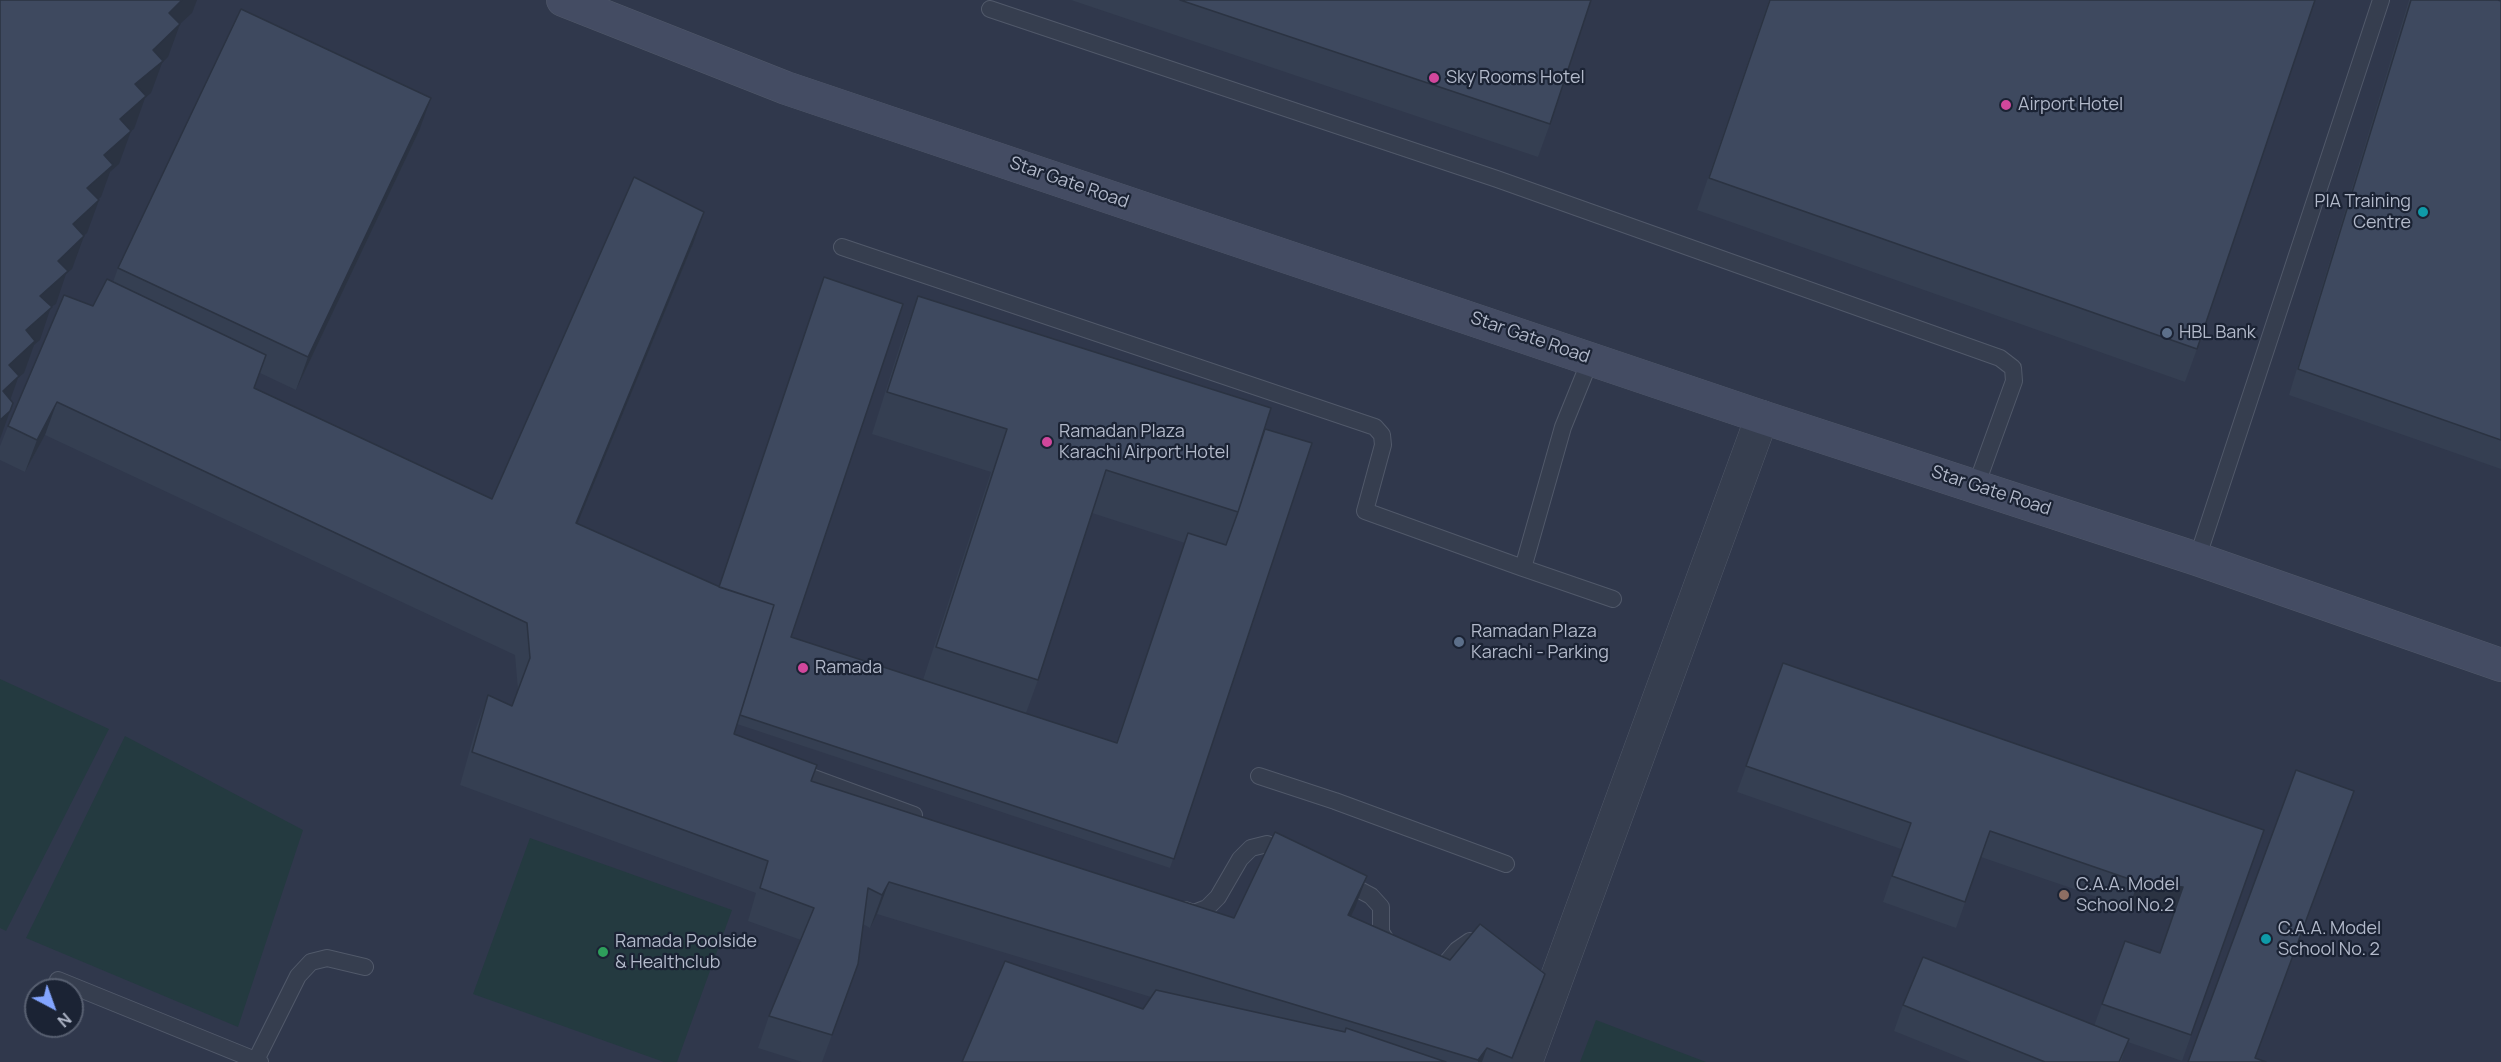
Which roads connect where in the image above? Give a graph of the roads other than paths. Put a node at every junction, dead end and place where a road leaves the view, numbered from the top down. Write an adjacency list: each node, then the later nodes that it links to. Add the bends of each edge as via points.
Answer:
1 (563, 0): 5 (street, Star Gate Road, via 786,88)
2 (2381, 0): 8 (lane)
3 (990, 9): 7 (lane, via 1497,179 2000,358 2013,368 2014,381)
4 (842, 247): 9 (lane, via 1375,427 1382,435 1383,445 1365,511)
5 (1591, 358): 6 (street, Star Gate Road); 9 (lane, via 1563,427)
6 (1762, 417): 7 (street, Star Gate Road); 23 (street, via 1544,980)
7 (1976, 486): 8 (street, Star Gate Road)
8 (2197, 559): 11 (street, Star Gate Road)
9 (1523, 568): 10 (lane)
10 (1613, 599)
11 (2501, 665)
12 (774, 764): 14 (lane)
13 (1259, 776): 16 (lane)
14 (930, 821)
15 (1309, 864): 18 (lane, via 1267,844 1251,848 1207,908 1194,913)
16 (1506, 864)
17 (1329, 874): 19 (lane, via 1371,896 1381,907 1381,932 1390,947 1406,955 1433,967 1446,963 1470,941)
18 (1173, 907)
19 (1494, 951)
20 (365, 968): 22 (lane, via 327,958 311,962 298,976)
21 (84, 991): 22 (lane)
22 (258, 1061)
23 (1526, 1062)

